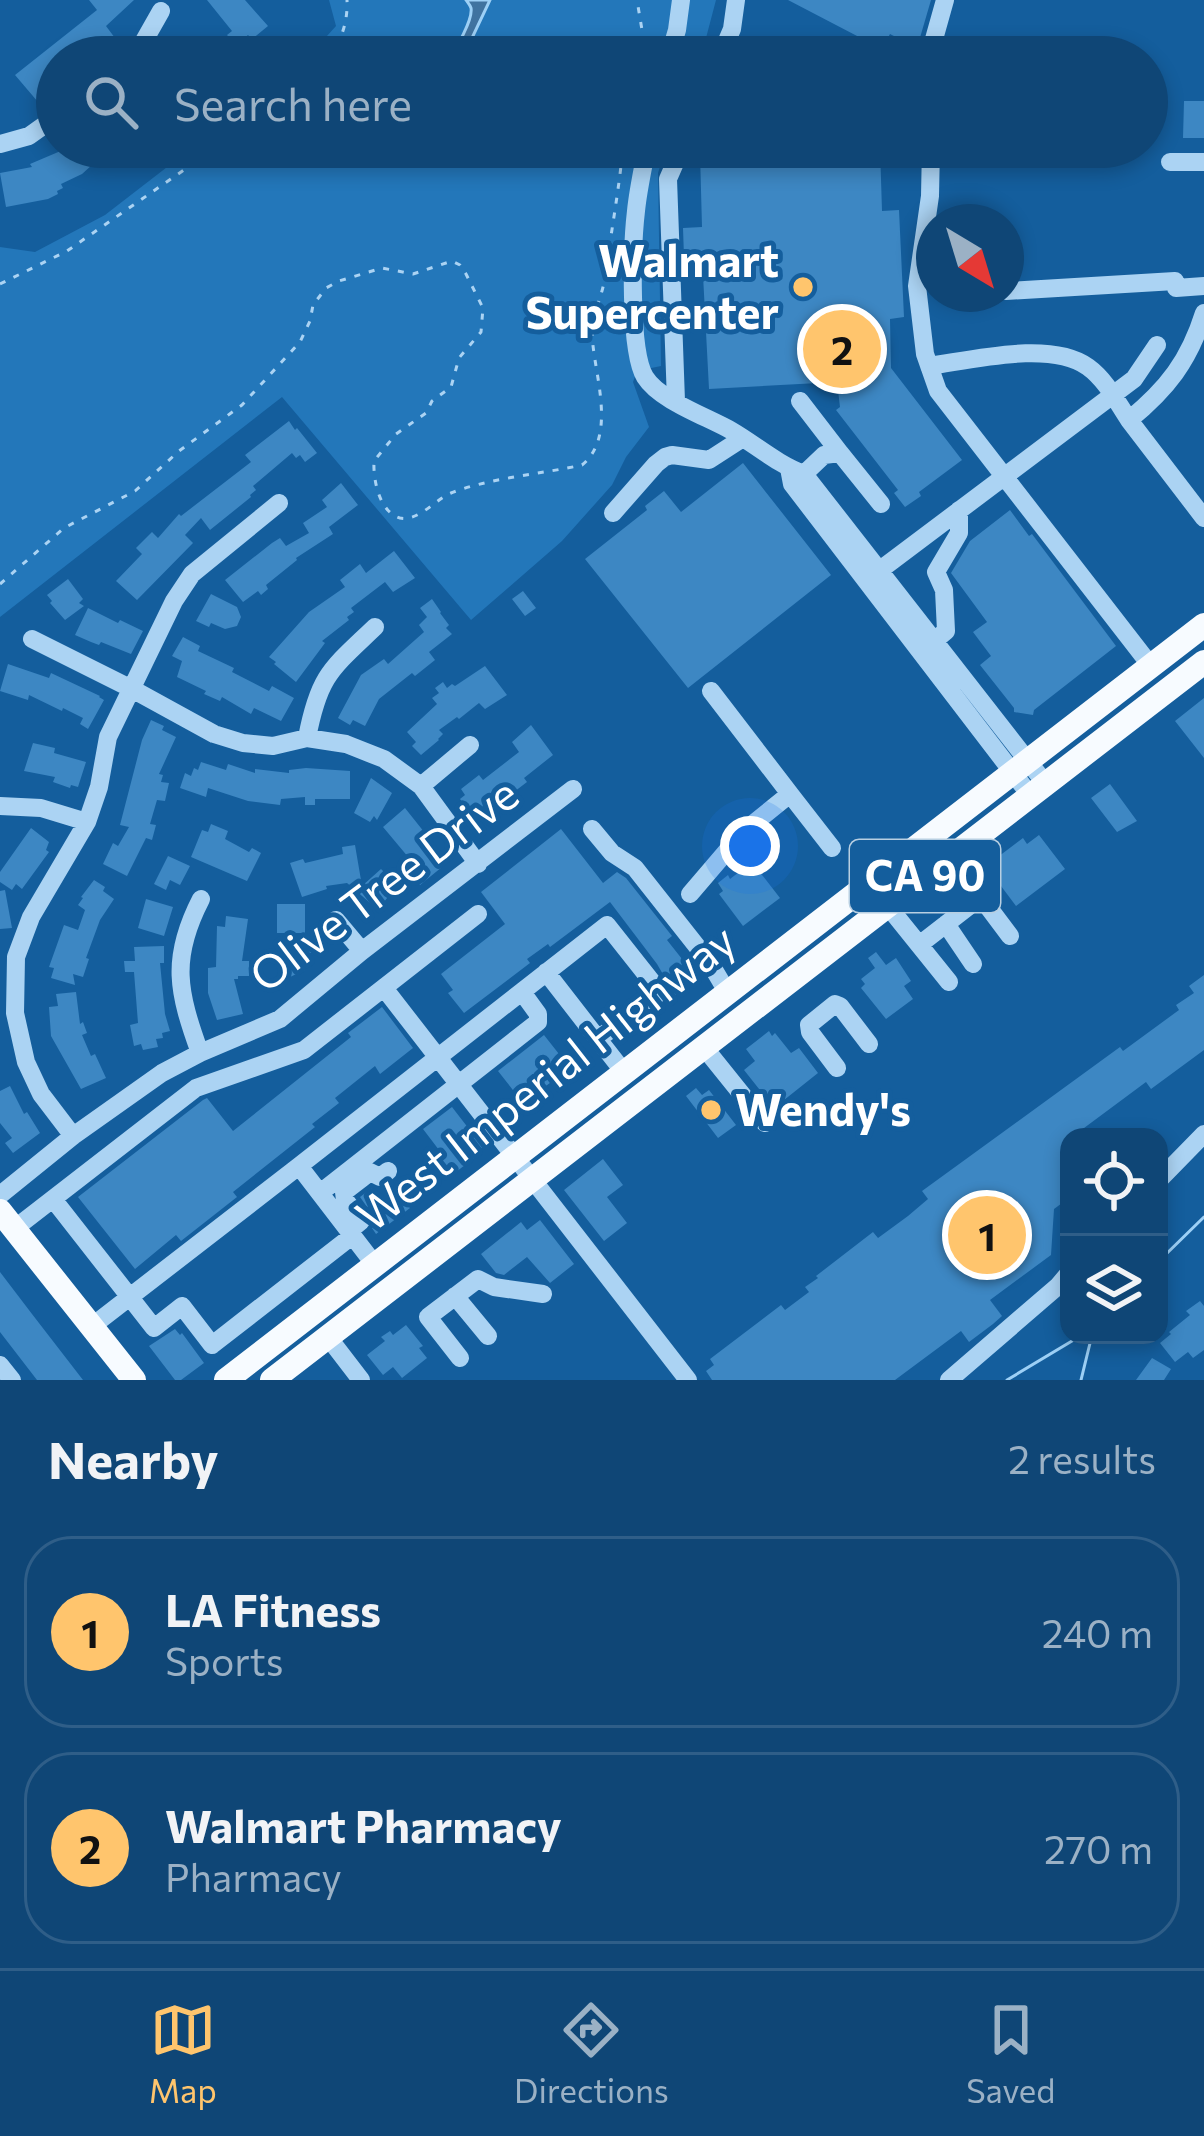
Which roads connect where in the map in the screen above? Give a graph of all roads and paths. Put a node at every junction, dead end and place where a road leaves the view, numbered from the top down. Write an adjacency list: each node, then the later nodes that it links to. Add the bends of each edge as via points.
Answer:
1 (347, 0): 8 (path)
2 (637, 0): 9 (path)
3 (681, 0): 10 (street)
4 (736, 0): 11 (street)
5 (945, 0): 12 (street)
6 (161, 11): 7 (street)
7 (146, 36)
8 (340, 36)
9 (643, 36)
10 (675, 36)
11 (729, 36)
12 (935, 36)
13 (36, 131): 14 (street)
14 (1, 138)
15 (1170, 162): 16 (street)
16 (1204, 162)
17 (187, 168): 23 (path, via 68,251)
18 (620, 168): 44 (path, via 592,326 599,431 582,465 454,491 410,517 392,512 377,491 374,460 451,387 459,358 481,332 483,308 452,261 413,274 382,268 326,288 300,342 242,404 135,491 64,528)
19 (643, 168): 31 (street, via 635,214 635,344 646,378)
20 (673, 168): 31 (street)
21 (931, 168): 22 (street)
22 (929, 204)
23 (0, 284)
24 (1204, 286): 25 (street)
25 (1024, 289)
26 (920, 312): 29 (street)
27 (1204, 314): 33 (street, via 1193,348)
28 (1157, 345): 30 (street)
29 (929, 366): 30 (street, via 1058,353 1086,365); 37 (street, via 938,391)
30 (1113, 395): 33 (street); 37 (street)
31 (676, 401): 34 (street)
32 (800, 401): 35 (street)
33 (1129, 420): 42 (street)
34 (743, 438): 36 (street); 41 (street, via 709,460 665,457)
35 (840, 453): 36 (street); 39 (street)
36 (796, 471): 43 (street); 55 (street, via 792,484)
37 (1004, 477): 40 (street); 50 (street)
38 (278, 503): 51 (street, via 192,574)
39 (881, 504)
40 (959, 510): 43 (street); 48 (street, via 959,533 936,572 946,631)
41 (613, 513)
42 (1204, 518)
43 (880, 571): 48 (street)
44 (0, 584)
45 (1204, 625): 50 (main road, West Imperial Highway / CA 90)
46 (375, 627): 53 (street, via 328,672)
47 (32, 638): 51 (street)
48 (934, 641): 55 (street)
49 (1204, 662): 58 (main road, West Imperial Highway / CA 90)
50 (1151, 666): 55 (main road, West Imperial Highway / CA 90)
51 (132, 689): 53 (street, via 243,743); 61 (street, via 108,737)
52 (711, 691): 59 (street)
53 (307, 737): 56 (street, via 384,759)
54 (470, 745): 56 (street)
55 (1021, 766): 58 (street); 76 (main road, West Imperial Highway / CA 90)
56 (421, 786): 64 (street)
57 (573, 789): 64 (street, Olive Tree Drive)
58 (1038, 789): 67 (main road, West Imperial Highway / CA 90)
59 (790, 794): 63 (street); 65 (street, via 742,832)
60 (0, 806): 61 (street)
61 (87, 822): 74 (street)
62 (592, 829): 80 (street, via 635,868)
63 (832, 848)
64 (478, 864): 73 (street, Olive Tree Drive)
65 (690, 894)
66 (201, 899): 85 (street, via 180,963)
67 (887, 905): 72 (street); 84 (main road, West Imperial Highway / CA 90)
68 (478, 914): 79 (street)
69 (336, 920): 73 (street)
70 (946, 924): 71 (street, via 983,900); 72 (street); 75 (street)
71 (1010, 935)
72 (919, 945): 78 (street)
73 (362, 952): 85 (street, Olive Tree Drive, via 280,1019)
74 (8, 958): 92 (street, via 26,1062)
75 (973, 964)
76 (751, 971): 80 (main road, West Imperial Highway / CA 90); 84 (main road, via 752,994 693,1040)
77 (546, 972): 81 (street); 82 (street); 82 (street, via 607,925 659,992)
78 (949, 982)
79 (384, 988): 86 (street); 100 (street, via 304,1050 196,1088)
80 (726, 991): 88 (main road, West Imperial Highway / CA 90)
81 (522, 992): 86 (street); 89 (street, via 538,1022)
82 (598, 1040): 88 (street)
83 (868, 1044): 87 (street, via 835,1004 809,1025)
84 (697, 1050): 90 (street); 97 (main road, West Imperial Highway / CA 90)
85 (200, 1053): 92 (street, Olive Tree Drive)
86 (438, 1058): 89 (street); 94 (street)
87 (837, 1068)
88 (623, 1071): 93 (main road, West Imperial Highway / CA 90)
89 (458, 1084): 93 (street); 98 (street)
90 (765, 1124)
91 (1204, 1134): 96 (street)
92 (74, 1136): 99 (street, Olive Tree Drive)
93 (513, 1157): 97 (street); 103 (main road, West Imperial Highway / CA 90)
94 (299, 1166): 98 (street); 107 (street)
95 (388, 1171): 102 (street, via 370,1172 344,1192 362,1221)
96 (1168, 1171)
97 (530, 1179): 110 (main road, West Imperial Highway / CA 90); 118 (street)
98 (320, 1193): 102 (street)
99 (0, 1195)
100 (52, 1199): 101 (street); 107 (street)
101 (7, 1220): 108 (main road)
102 (351, 1234): 103 (street); 107 (street, via 212,1345 182,1306 154,1328)
103 (375, 1265): 115 (main road, West Imperial Highway / CA 90)
104 (1060, 1284): 119 (street)
105 (543, 1294): 106 (street, via 478,1279)
106 (455, 1296): 109 (street); 111 (street, via 428,1317)
107 (130, 1297): 108 (street)
108 (91, 1327): 114 (main road)
109 (488, 1336)
110 (328, 1337): 116 (main road, West Imperial Highway / CA 90); 117 (street)
111 (460, 1358)
112 (0, 1365): 113 (street)
113 (12, 1380)
114 (134, 1380)
115 (226, 1380)
116 (272, 1380)
117 (361, 1380)
118 (688, 1380)
119 (949, 1380)

